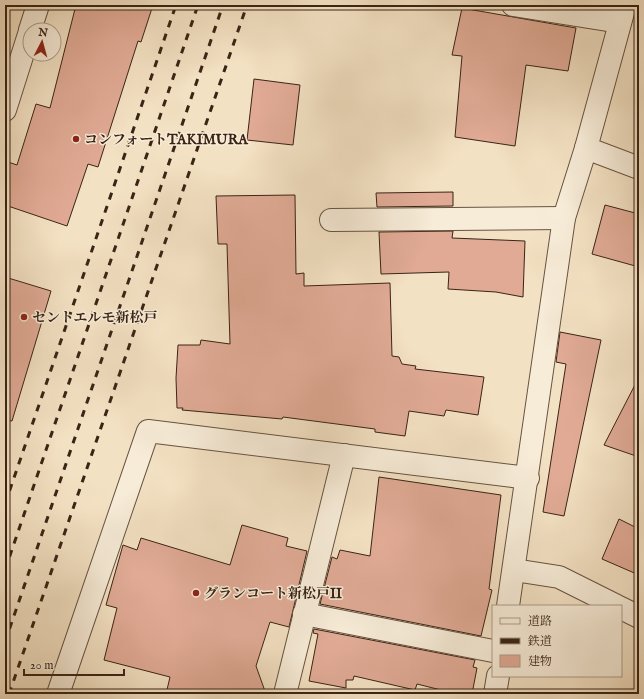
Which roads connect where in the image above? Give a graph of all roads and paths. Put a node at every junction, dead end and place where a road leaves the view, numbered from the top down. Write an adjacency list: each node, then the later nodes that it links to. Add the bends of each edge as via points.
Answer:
1 (38, 5): 4 (street)
2 (513, 5): 3 (street)
3 (623, 14): 7 (street)
4 (33, 22)
5 (22, 56): 6 (street)
6 (5, 110)
7 (586, 148): 8 (street); 9 (street)
8 (639, 168)
9 (564, 218): 10 (street); 12 (street)
10 (331, 220)
11 (344, 455): 12 (street); 17 (street); 21 (street, via 148,431)
12 (528, 478): 13 (street)
13 (514, 570): 14 (street); 15 (street, via 559,577)
14 (508, 605)
15 (615, 605)
16 (622, 608): 18 (street)
17 (304, 614): 19 (street); 22 (street)
18 (639, 617)
19 (492, 651)
20 (498, 677): 23 (street)
21 (58, 694)
22 (285, 694)
23 (495, 694)

